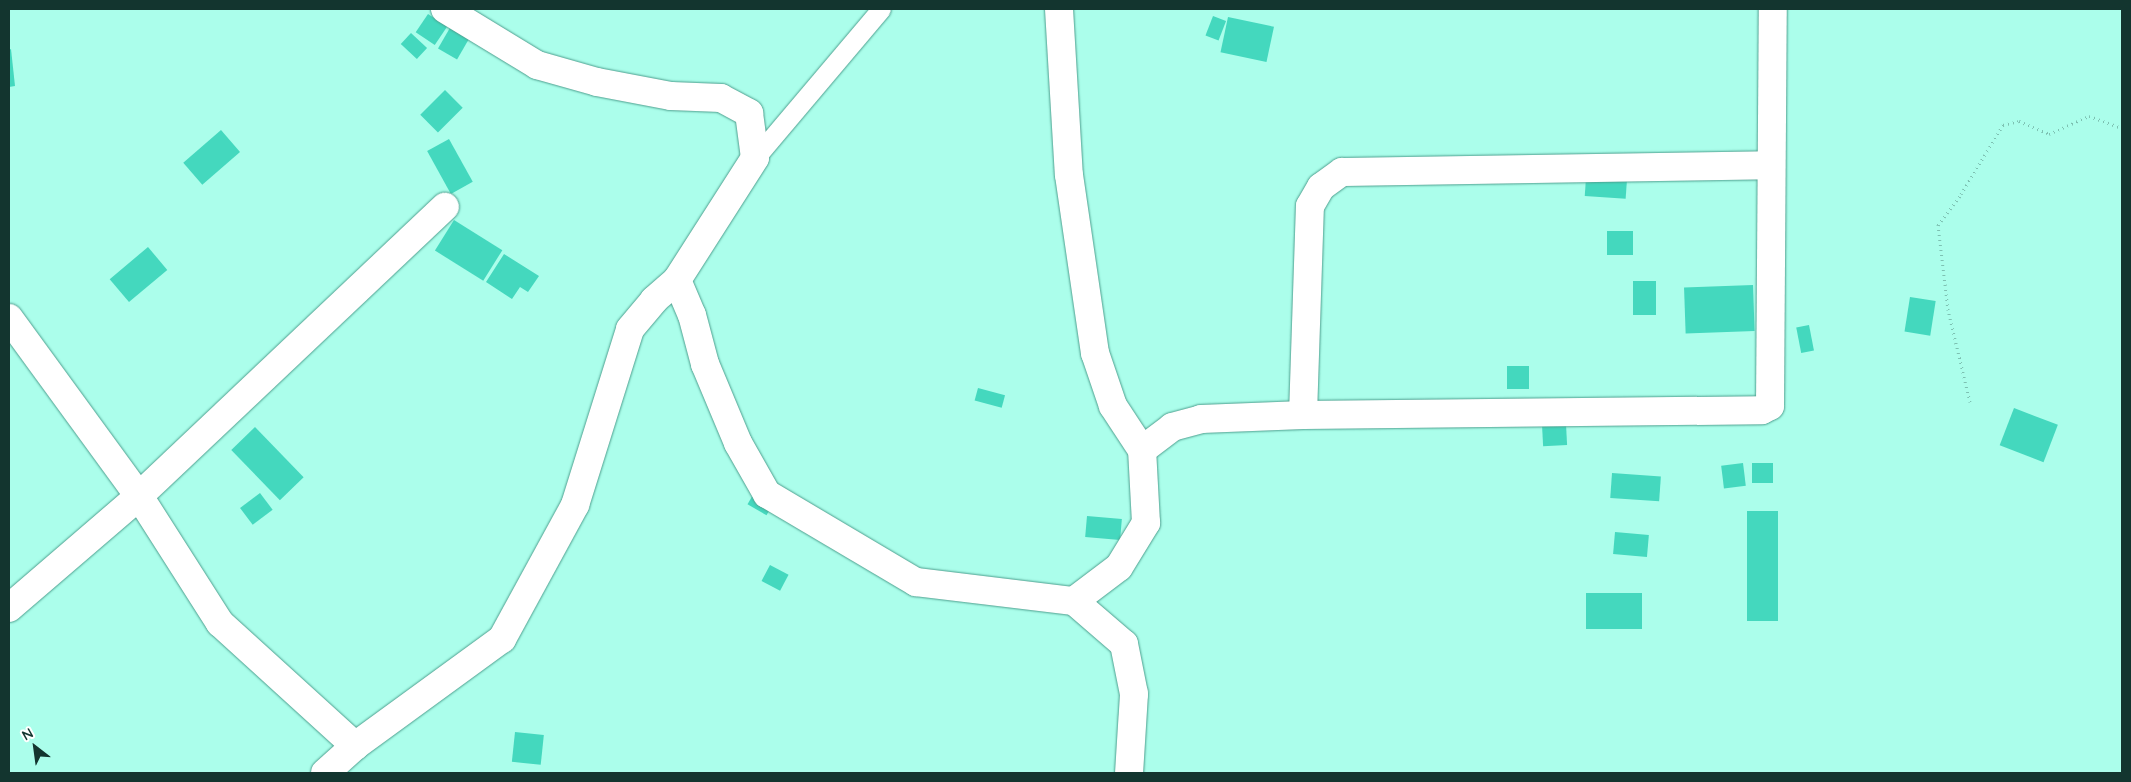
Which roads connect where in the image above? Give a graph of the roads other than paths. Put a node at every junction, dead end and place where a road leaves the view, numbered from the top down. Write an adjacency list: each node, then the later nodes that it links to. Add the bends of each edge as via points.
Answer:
1 (445, 9): 5 (street, via 537,65 597,82 671,96 722,98 748,113)
2 (881, 9): 5 (lane)
3 (1059, 9): 11 (street, via 1069,175 1095,353 1113,406)
4 (1773, 9): 6 (street)
5 (755, 158): 8 (street)
6 (1771, 165): 10 (street, via 1342,172 1322,187 1310,206); 10 (street, via 1770,406 1762,410)
7 (445, 207): 12 (street)
8 (677, 280): 13 (street, via 692,315 705,364 738,443 767,494 916,582); 15 (street, via 654,300 630,329 575,505 502,638)
9 (9, 318): 12 (street)
10 (1303, 415): 11 (street, via 1201,419 1172,426)
11 (1142, 450): 13 (street, via 1146,523 1119,567)
12 (139, 496): 14 (street); 15 (street, via 220,623)
13 (1074, 601): 17 (street, via 1124,644 1134,694)
14 (9, 608)
15 (355, 746): 16 (street)
16 (325, 773)
17 (1129, 773)

